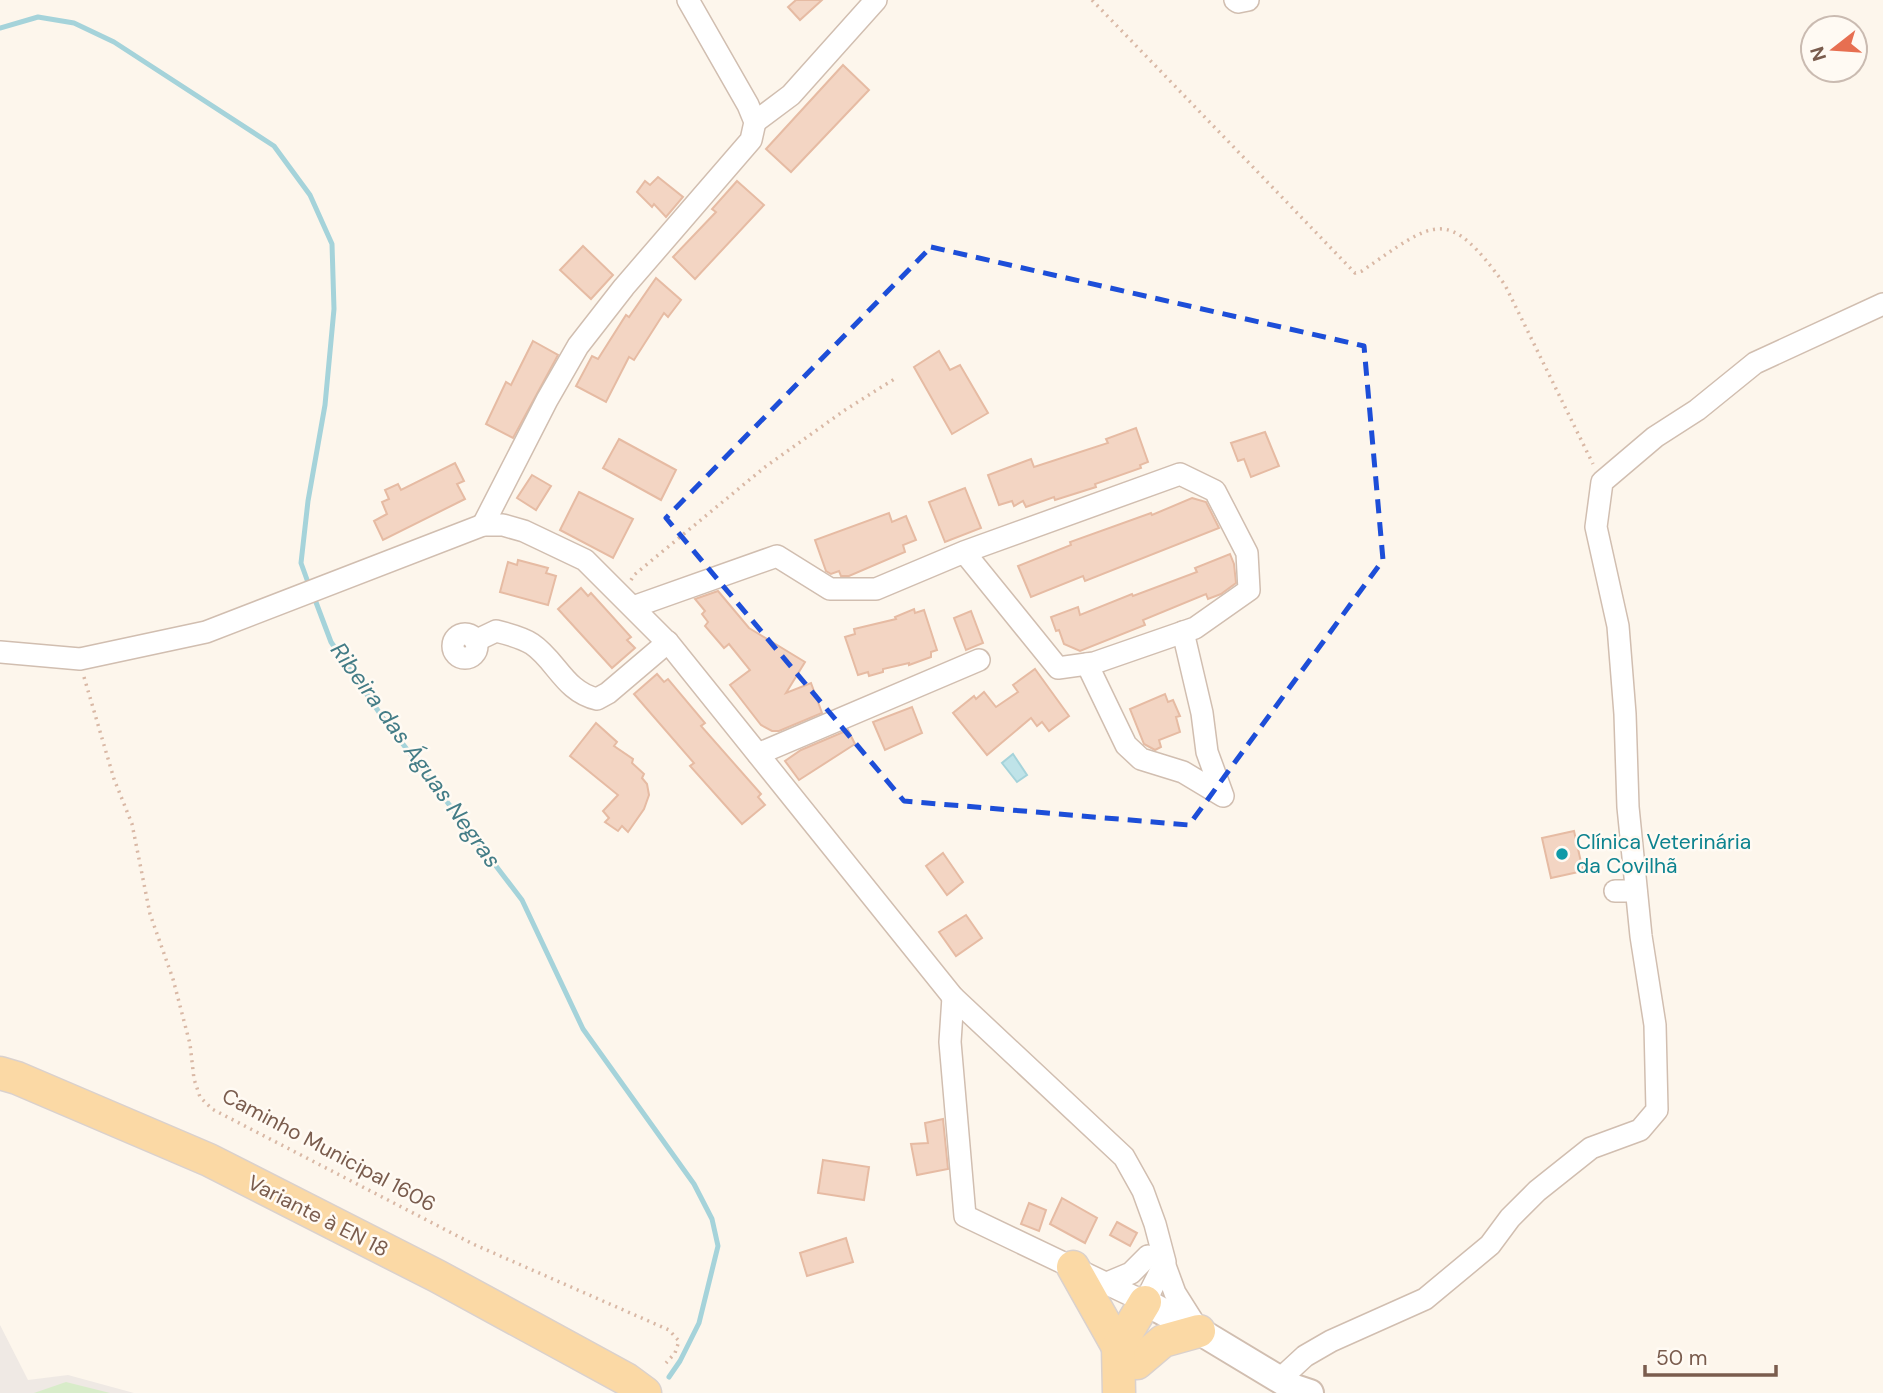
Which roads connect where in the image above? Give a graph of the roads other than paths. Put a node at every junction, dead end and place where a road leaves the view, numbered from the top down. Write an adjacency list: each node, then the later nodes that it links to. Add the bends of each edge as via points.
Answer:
1 (688, 0): 5 (street)
2 (1235, 0): 3 (street)
3 (1248, 0)
4 (870, 2): 5 (street, via 791,95)
5 (755, 122): 7 (street, via 751,140 578,346)
6 (1883, 304): 26 (street, via 1755,363 1602,482 1596,527 1618,626 1625,714 1625,891 1655,1025 1657,1110 1640,1130 1591,1148 1537,1191 1490,1244 1425,1299 1331,1341 1305,1356)
7 (483, 525): 9 (street, via 524,531 585,560); 13 (street, via 206,632 79,659)
8 (964, 552): 9 (street, via 876,589 830,590 777,556); 10 (street, via 1180,474 1215,491 1247,553 1249,590 1195,628); 15 (street, via 1058,668)
9 (627, 602): 12 (street)
10 (1182, 632): 15 (street); 15 (street, via 1207,752 1223,796 1183,772 1141,759 1126,745)
11 (475, 641): 12 (street, via 496,631 524,640 583,696 597,699)
12 (667, 642): 16 (street)
13 (0, 652)
14 (979, 660): 16 (street)
15 (1087, 664)
16 (758, 754): 17 (street)
17 (953, 996): 19 (street, via 1124,1157 1155,1224); 20 (street, via 950,1042 965,1216)
18 (0, 1073): 27 (main road, Variante à EN 18, via 209,1160 437,1276)
19 (1156, 1260): 21 (street); 22 (street); 23 (street)
20 (1073, 1267): 21 (street); 24 (main road)
21 (1107, 1283): 22 (street)
22 (1145, 1301): 23 (street); 24 (main road)
23 (1199, 1331): 24 (main road); 26 (street)
24 (1128, 1355): 28 (main road)
25 (667, 1378): 27 (main road, Variante à EN 18)
26 (1279, 1380): 29 (street)
27 (636, 1386)
28 (1119, 1393)
29 (1310, 1393)

